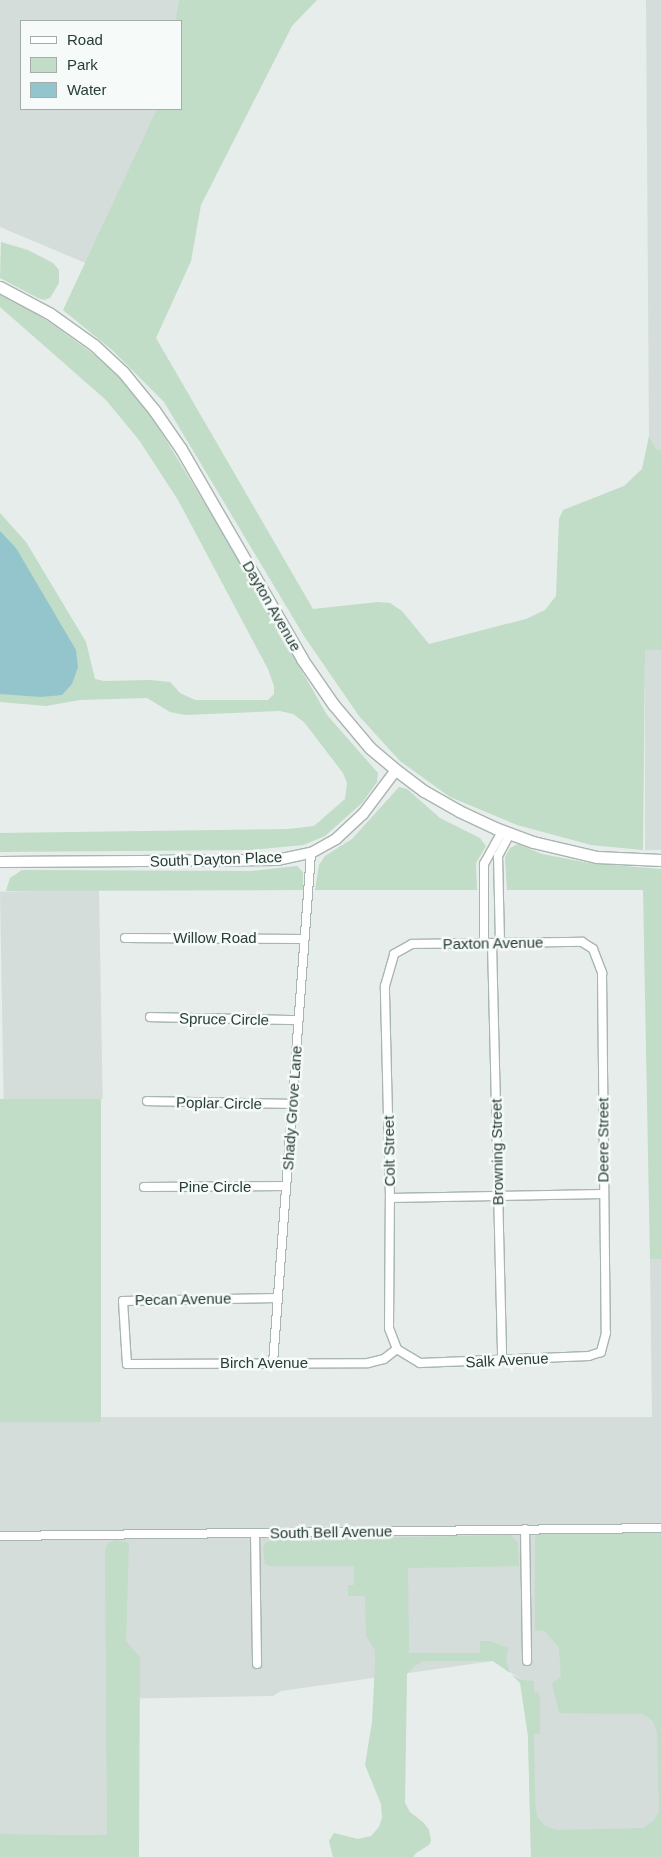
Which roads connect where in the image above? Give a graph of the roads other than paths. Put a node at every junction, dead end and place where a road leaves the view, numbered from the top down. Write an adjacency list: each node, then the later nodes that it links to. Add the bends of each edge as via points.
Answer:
1 (0, 287): 2 (main road, Dayton Avenue, via 49,313 94,345 123,372 181,449 302,659 333,704 370,748)
2 (396, 770): 3 (main road, Dayton Avenue, via 452,807); 4 (street, South Dayton Place, via 363,814 336,838)
3 (506, 832): 5 (main road, Dayton Avenue, via 597,857); 9 (street, Browning Street, via 498,856); 9 (street, Browning Street, via 484,864)
4 (311, 853): 6 (street, South Dayton Place, via 277,860); 8 (street, Shady Grove Lane)
5 (661, 860)
6 (0, 862)
7 (125, 938): 8 (street, Willow Road)
8 (304, 939): 13 (street, Shady Grove Lane)
9 (492, 943): 10 (street, Paxton Avenue, via 582,942); 11 (street, Paxton Avenue, via 412,944); 19 (street, Browning Street)
10 (593, 949): 18 (street, Deere Street, via 602,973)
11 (394, 954): 20 (street, Colt Street, via 385,986)
12 (150, 1018): 13 (street, Spruce Circle)
13 (298, 1020): 15 (street, Shady Grove Lane)
14 (147, 1101): 15 (street, Poplar Circle)
15 (292, 1104): 16 (street, Shady Grove Lane)
16 (286, 1186): 17 (street, Pine Circle); 21 (street, Shady Grove Lane)
17 (144, 1188)
18 (603, 1194): 19 (street); 22 (street, Deere Street)
19 (498, 1196): 20 (street); 24 (street, Browning Street)
20 (390, 1198): 23 (street, Colt Street, via 389,1328)
21 (278, 1298): 25 (street, Shady Grove Lane); 26 (street, Pecan Avenue, via 123,1300)
22 (606, 1333): 24 (street, Salk Avenue, via 601,1352 589,1356)
23 (397, 1349): 24 (street, Salk Avenue, via 420,1363); 25 (street, Birch Avenue, via 384,1359 368,1362)
24 (502, 1360)
25 (273, 1363): 26 (street, Birch Avenue)
26 (126, 1364)
27 (661, 1528): 28 (street, South Bell Avenue)
28 (525, 1529): 29 (street, South Bell Avenue); 31 (street)
29 (255, 1533): 30 (street, South Bell Avenue); 32 (street)
30 (0, 1536)
31 (527, 1661)
32 (257, 1664)

